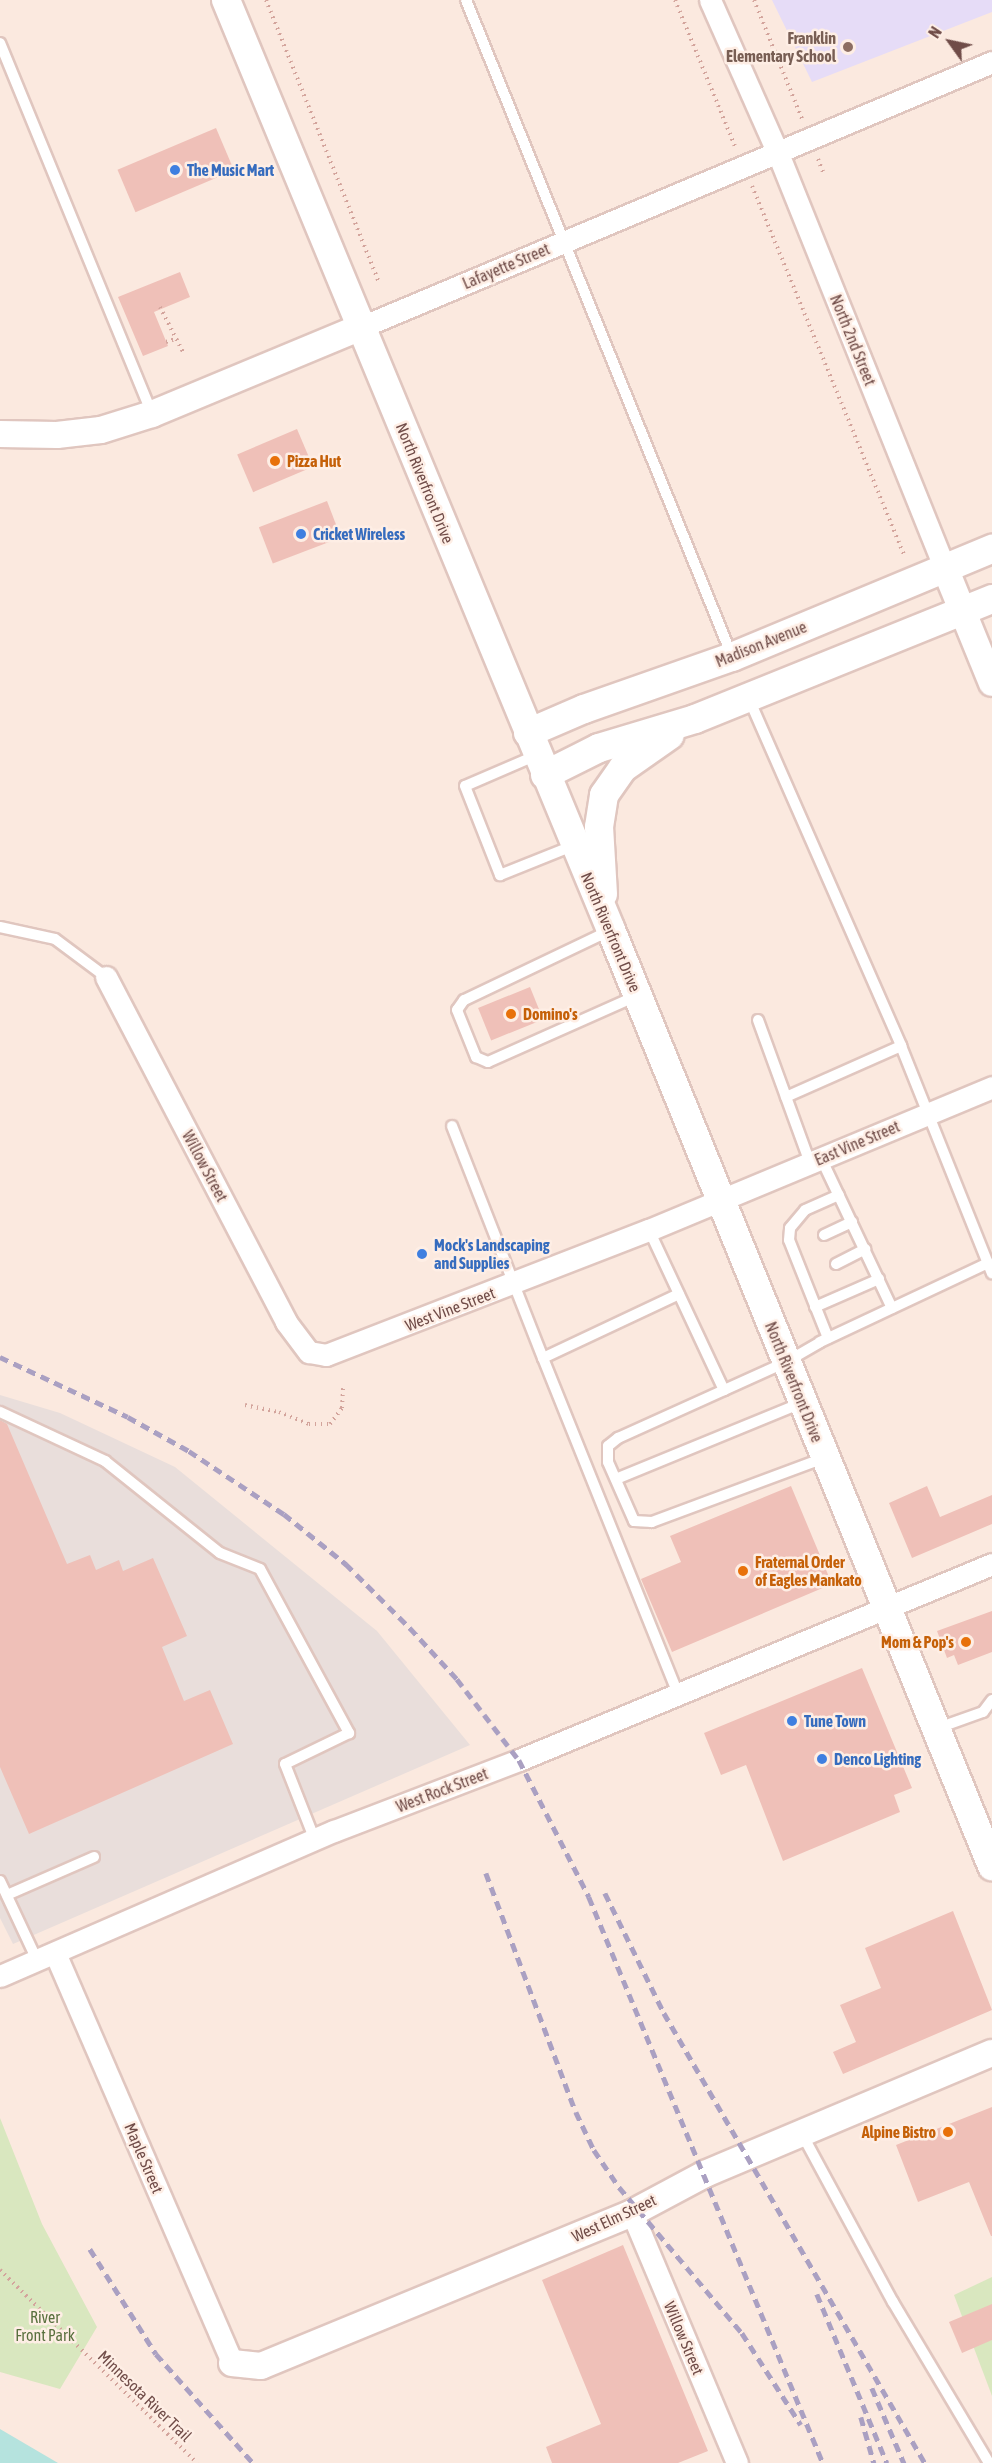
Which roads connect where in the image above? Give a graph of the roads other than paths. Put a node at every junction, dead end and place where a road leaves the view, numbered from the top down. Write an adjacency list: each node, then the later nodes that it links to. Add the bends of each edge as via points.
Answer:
1 (226, 0): 8 (main road, North Riverfront Drive)
2 (466, 0): 7 (lane)
3 (710, 0): 6 (street, North 2nd Street)
4 (0, 43): 9 (lane)
5 (992, 63): 6 (street, Lafayette Street)
6 (777, 151): 7 (street, Lafayette Street); 12 (street, North 2nd Street)
7 (562, 242): 8 (street, Lafayette Street); 15 (lane)
8 (360, 328): 9 (street, Lafayette Street); 19 (main road, North Riverfront Drive)
9 (152, 414): 10 (street, Lafayette Street, via 101,430)
10 (5, 434)
11 (992, 549): 12 (main road, Madison Avenue)
12 (945, 568): 14 (street, North 2nd Street); 15 (main road, Madison Avenue)
13 (992, 599): 14 (main road)
14 (962, 611): 16 (street, North 2nd Street); 17 (main road)
15 (732, 657): 19 (main road, Madison Avenue, via 584,709)
16 (992, 683)
17 (748, 697): 18 (main road); 26 (lane)
18 (695, 718): 19 (main road, via 598,748); 21 (main road, via 622,768 604,795 599,827)
19 (537, 754): 20 (main road, North Riverfront Drive); 20 (lane, via 465,786 500,875)
20 (575, 845): 21 (main road, North Riverfront Drive)
21 (608, 924): 24 (main road, North Riverfront Drive); 24 (lane, via 464,1000 457,1010 476,1058 488,1062)
22 (0, 927): 23 (lane, via 55,939)
23 (106, 977): 47 (street, Willow Street, via 286,1322)
24 (637, 995): 33 (main road, North Riverfront Drive)
25 (758, 1020): 28 (lane)
26 (900, 1046): 28 (lane); 29 (lane)
27 (992, 1087): 29 (street, East Vine Street)
28 (786, 1097): 31 (lane)
29 (928, 1114): 31 (street, East Vine Street); 38 (lane)
30 (452, 1126): 42 (lane)
31 (815, 1161): 32 (lane); 33 (street, East Vine Street)
32 (839, 1195): 34 (lane); 44 (lane, via 805,1210 790,1228 789,1240 798,1251)
33 (722, 1199): 35 (street, West Vine Street); 49 (main road, North Riverfront Drive)
34 (852, 1222): 36 (lane); 37 (lane)
35 (649, 1230): 42 (street, West Vine Street); 43 (lane)
36 (824, 1235)
37 (865, 1249): 39 (lane); 41 (lane)
38 (988, 1263): 40 (lane); 45 (lane)
39 (836, 1264)
40 (992, 1274)
41 (879, 1279): 44 (lane); 45 (lane)
42 (513, 1284): 47 (street, West Vine Street, via 344,1351 326,1355); 48 (lane)
43 (679, 1294): 48 (lane); 50 (lane)
44 (815, 1307): 46 (lane)
45 (892, 1308): 46 (lane)
46 (828, 1338): 49 (lane)
47 (309, 1352)
48 (543, 1358): 57 (lane)
49 (786, 1362): 50 (lane); 51 (main road, North Riverfront Drive)
50 (724, 1390): 54 (lane, via 618,1437 608,1446 608,1462)
51 (803, 1402): 53 (main road, North Riverfront Drive); 54 (lane)
52 (0, 1412): 60 (lane, via 105,1461 220,1553 260,1569 349,1733 285,1764)
53 (825, 1457): 54 (lane, via 652,1522 634,1521); 56 (main road, North Riverfront Drive)
54 (616, 1479)
55 (992, 1564): 56 (street, West Rock Street)
56 (886, 1609): 57 (street, West Rock Street); 59 (main road, North Riverfront Drive)
57 (678, 1693): 60 (street, West Rock Street)
58 (992, 1700): 59 (lane, via 982,1712)
59 (935, 1730): 62 (main road, North Riverfront Drive)
60 (315, 1840): 65 (street, West Rock Street)
61 (94, 1857): 64 (lane)
62 (992, 1866)
63 (0, 1881): 64 (lane)
64 (7, 1896): 65 (lane)
65 (46, 1956): 66 (street, West Rock Street); 70 (street, Maple Street)
66 (0, 1976)
67 (992, 2053): 68 (street, West Elm Street)
68 (801, 2133): 69 (street, West Elm Street, via 705,2174); 72 (lane, via 893,2302)
69 (632, 2213): 70 (street, West Elm Street, via 261,2367); 71 (street, Willow Street)
70 (232, 2363)
71 (737, 2463)
72 (988, 2463)

